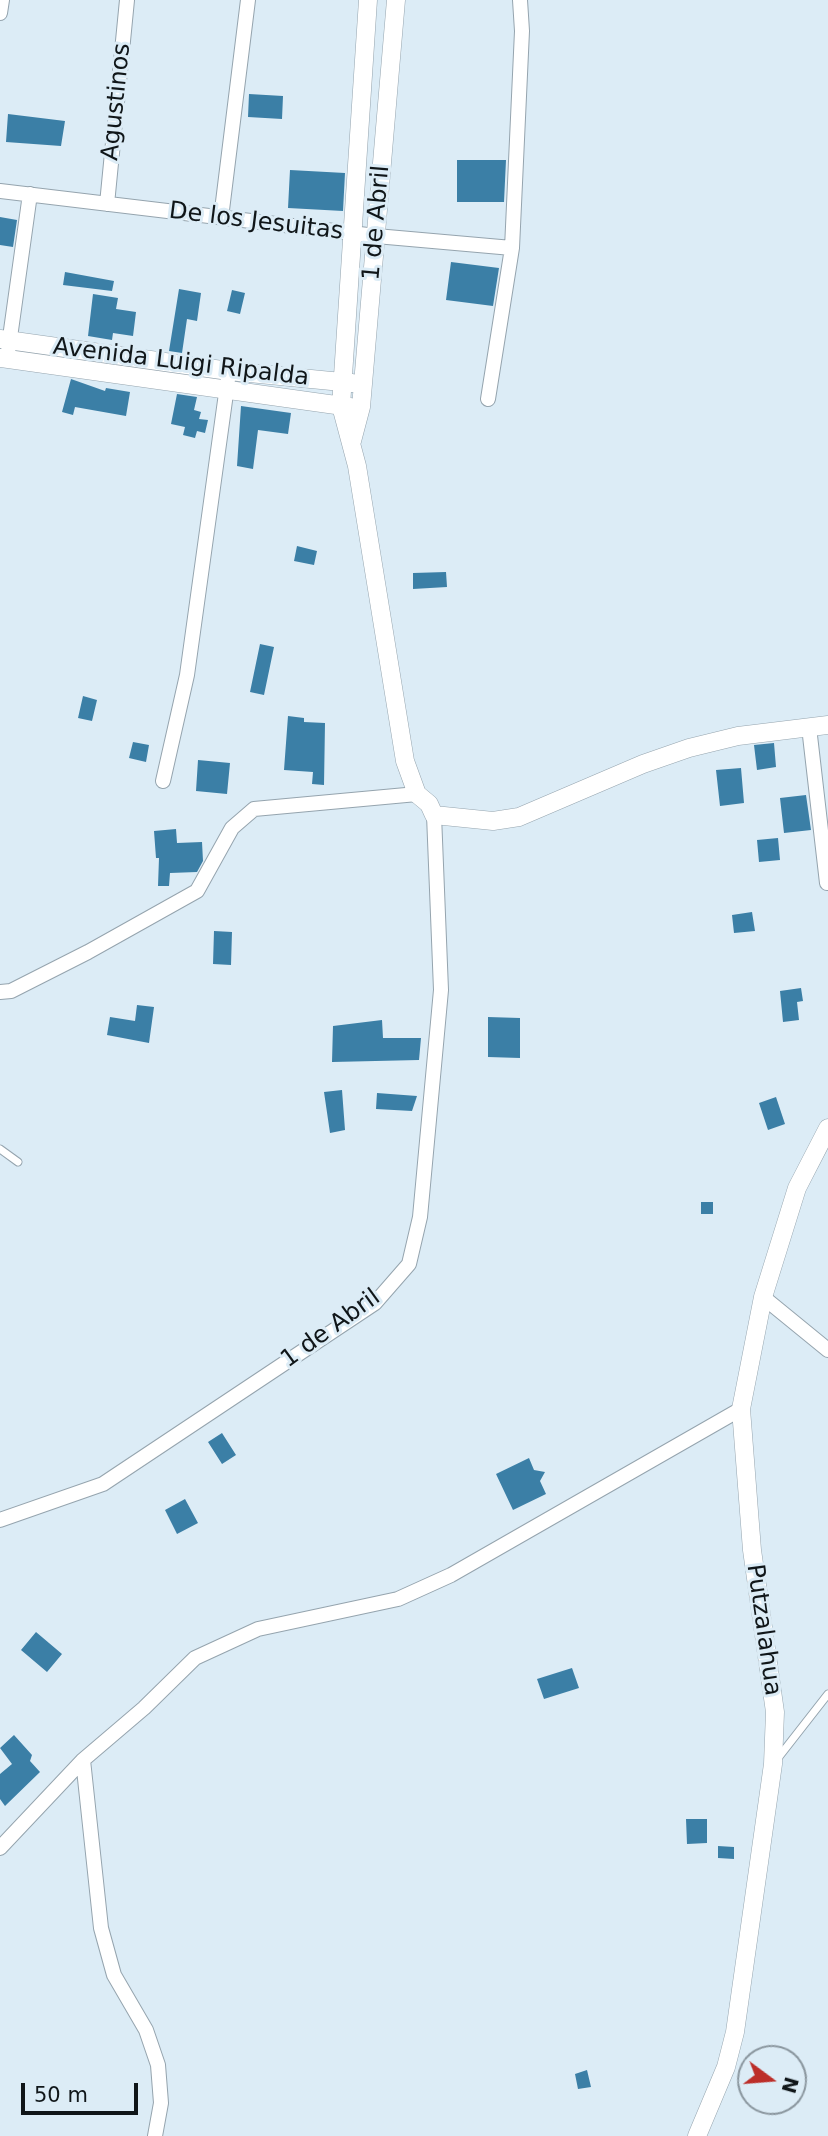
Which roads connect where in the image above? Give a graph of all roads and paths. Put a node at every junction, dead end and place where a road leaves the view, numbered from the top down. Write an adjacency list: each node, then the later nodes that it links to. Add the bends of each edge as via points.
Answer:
1 (2, 0): 7 (street)
2 (127, 0): 10 (street, Agustinos)
3 (248, 0): 11 (street)
4 (368, 0): 12 (street, 1 de Abril)
5 (396, 0): 13 (street, 1 de Abril)
6 (520, 0): 14 (street)
7 (0, 13)
8 (0, 191): 9 (street, De los Jesuitas)
9 (30, 194): 10 (street, De los Jesuitas); 15 (street)
10 (107, 204): 11 (street, De los Jesuitas)
11 (221, 218): 12 (street, De los Jesuitas)
12 (352, 233): 13 (street, De los Jesuitas); 18 (street, 1 de Abril)
13 (376, 236): 14 (street, De los Jesuitas); 19 (street, 1 de Abril)
14 (512, 248): 20 (street)
15 (5, 340): 16 (street); 17 (street, Avenida Luigi Ripalda)
16 (3, 358): 17 (street, Avenida Luigi Ripalda)
17 (228, 380): 18 (street, Avenida Luigi Ripalda); 21 (street, Avenida Luigi Ripalda); 26 (street, via 187,675)
18 (341, 382): 19 (street, Avenida Luigi Ripalda); 21 (street, 1 de Abril)
19 (363, 384): 22 (street, 1 de Abril)
20 (488, 398)
21 (341, 406): 22 (street, Avenida Luigi Ripalda); 23 (street, 1 de Abril)
22 (361, 407): 23 (street, 1 de Abril)
23 (351, 444): 27 (street, 1 de Abril, via 405,761)
24 (828, 725): 25 (street)
25 (809, 727): 28 (street, via 689,748 519,817 494,821); 29 (street)
26 (163, 781)
27 (418, 794): 28 (street, 1 de Abril); 30 (street, via 254,809 232,828 197,891 77,958 11,991)
28 (434, 815): 37 (street, 1 de Abril, via 441,990 420,1217 409,1264 375,1303 103,1484)
29 (827, 883)
30 (0, 992)
31 (828, 1128): 34 (street, Putzalahua, via 797,1188)
32 (0, 1149): 33 (lane)
33 (18, 1162)
34 (763, 1297): 35 (street); 36 (street, Putzalahua)
35 (828, 1350)
36 (741, 1409): 39 (street, via 451,1576 398,1599 258,1629 195,1658); 40 (street, Putzalahua, via 752,1550 775,1712)
37 (0, 1520)
38 (828, 1694): 40 (lane)
39 (83, 1760): 41 (street); 42 (street, via 101,1928 114,1975 146,2030 158,2065 161,2103)
40 (773, 1764): 43 (street, Putzalahua, via 735,2032 726,2067)
41 (0, 1848)
42 (155, 2136)
43 (697, 2136)

